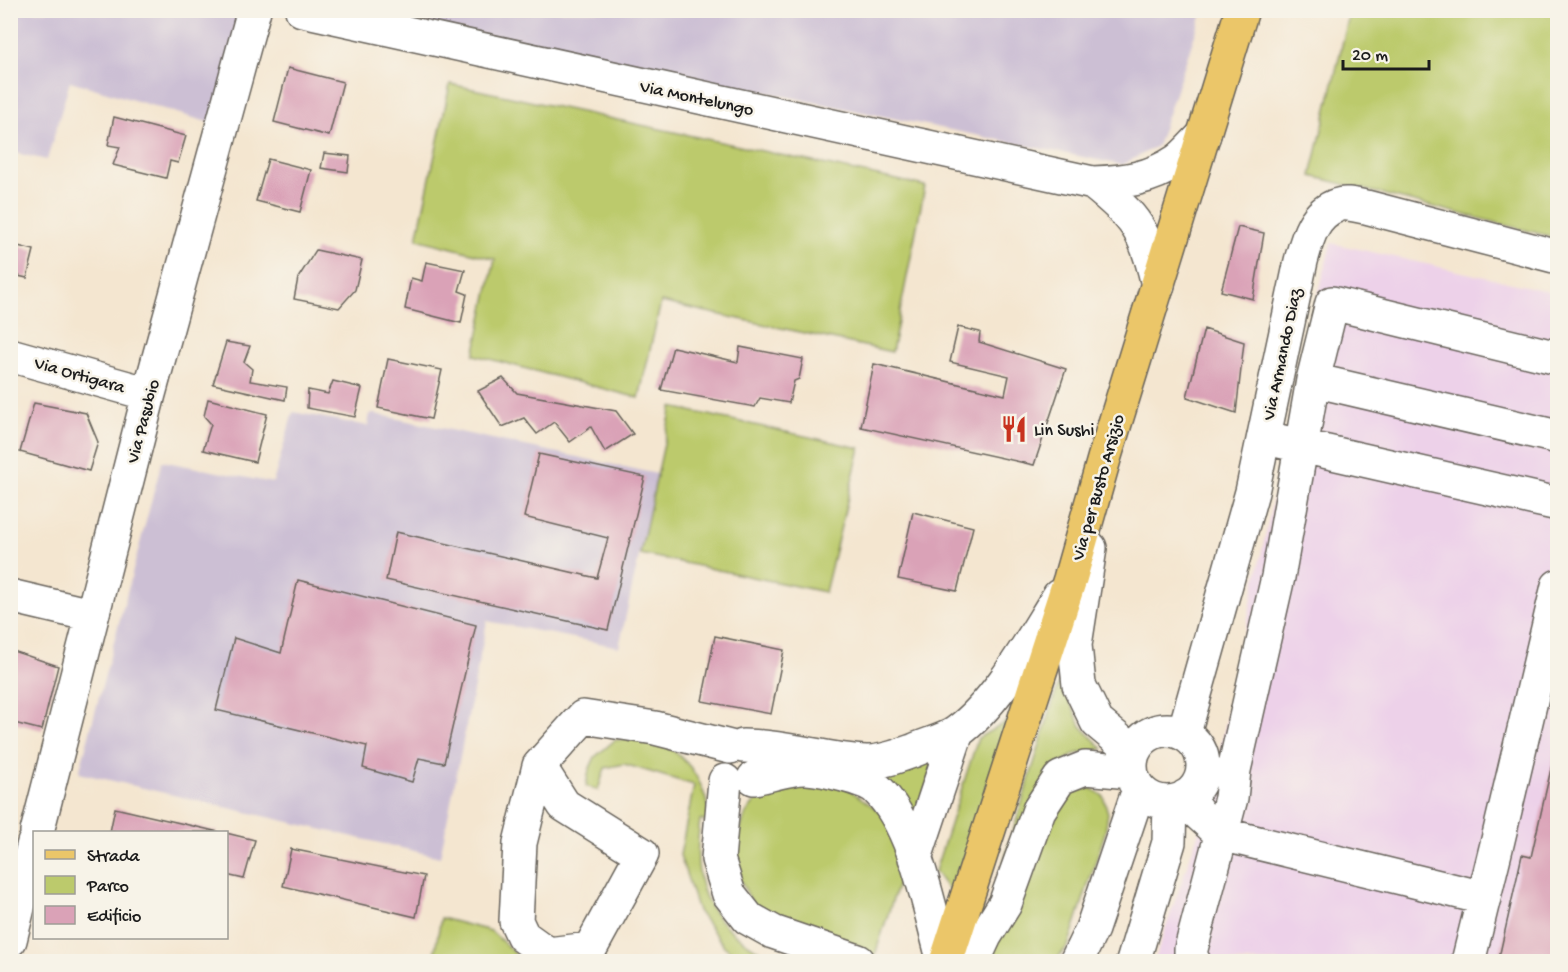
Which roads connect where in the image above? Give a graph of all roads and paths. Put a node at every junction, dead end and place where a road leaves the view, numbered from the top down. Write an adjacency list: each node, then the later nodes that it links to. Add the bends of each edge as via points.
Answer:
1 (254, 10): 11 (street, Via Pasubio)
2 (302, 10): 5 (street, Via Montelungo)
3 (1242, 10): 4 (main road, Via per Busto Arsizio)
4 (1204, 135): 5 (street, Via Montelungo, via 1178,160 1151,174 1125,182); 7 (main road, Via per Busto Arsizio)
5 (1093, 183): 7 (street, Via Montelungo, via 1120,204 1140,228)
6 (1557, 257): 13 (street, Via Armando Diaz, via 1366,207 1339,204 1322,214 1310,229 1301,261)
7 (1158, 285): 15 (main road, Via per Busto Arsizio)
8 (10, 355): 11 (street, Via Ortigara)
9 (1557, 358): 10 (street, via 1332,303)
10 (1313, 380): 12 (street); 14 (street)
11 (149, 394): 20 (street, Via Pasubio)
12 (1557, 437)
13 (1263, 438): 14 (street); 22 (street, Via Armando Diaz, via 1252,492)
14 (1302, 446): 16 (street); 28 (street)
15 (1104, 459): 17 (main road, Via per Busto Arsizio); 25 (street, via 1075,645 1079,685 1097,722)
16 (1557, 504)
17 (1070, 579): 21 (street, via 989,701); 35 (main road, Via per Busto Arsizio)
18 (1557, 586): 31 (street)
19 (10, 596): 20 (street)
20 (92, 615): 27 (street, Via Pasubio)
21 (957, 732): 24 (street, via 906,753 870,762 765,746); 30 (street)
22 (1184, 733): 25 (street, via 1173,729 1149,734 1139,742); 26 (street, via 1197,746 1204,764 1196,788)
23 (539, 766): 23 (street, via 520,843 516,921 523,936 548,954 590,949 642,854 564,805); 24 (street, via 583,717 655,728)
24 (735, 767): 30 (street, via 806,767 845,775 875,787 897,814); 34 (street, via 718,859 729,894 748,918 773,932)
25 (1134, 771): 26 (street, via 1148,797 1158,801); 36 (street, via 1085,768 1060,778 1039,810 1005,904); 37 (street, via 1092,929)
26 (1178, 799): 28 (street); 38 (street, via 1169,842)
27 (37, 831)
28 (1221, 834): 31 (street); 39 (street, via 1191,949)
29 (33, 846): 32 (street)
30 (915, 858): 35 (street)
31 (1484, 898): 40 (street)
32 (15, 900): 33 (street)
33 (10, 940)
34 (858, 961)
35 (945, 962)
36 (973, 962)
37 (1076, 962)
38 (1132, 962)
39 (1194, 962)
40 (1468, 962)

